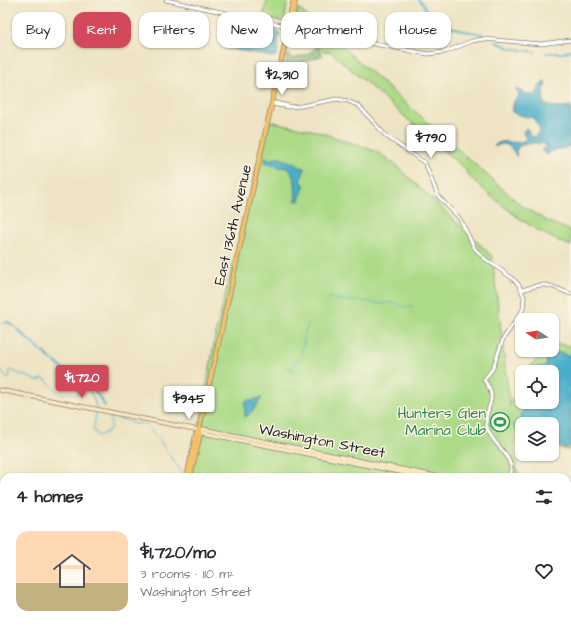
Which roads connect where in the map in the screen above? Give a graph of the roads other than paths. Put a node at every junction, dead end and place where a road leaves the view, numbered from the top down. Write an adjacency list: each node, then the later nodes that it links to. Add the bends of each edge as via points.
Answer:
1 (166, 0): 4 (street)
2 (294, 0): 3 (main road, East 136th Avenue)
3 (293, 12)
4 (281, 24)
5 (571, 40): 6 (street, via 541,44 486,39 472,41 445,52 428,54)
6 (377, 44)
7 (284, 48): 8 (main road, East 136th Avenue)
8 (272, 104): 9 (street, via 292,107 337,99 361,108 386,136 425,163 438,196 460,219 475,249 515,280); 12 (main road, East 136th Avenue)
9 (522, 290): 10 (street, via 546,285); 18 (street, via 524,301 521,312 505,335 493,368 484,380 492,397 486,421 488,431 507,455)
10 (571, 294)
11 (0, 390): 12 (main road, Washington Street)
12 (199, 430): 13 (main road, East 136th Avenue, via 196,434); 16 (main road, Washington Street, via 202,433); 17 (main road, Washington Street)
13 (191, 467): 14 (main road, East 136th Avenue); 15 (main road, East 136th Avenue)
14 (189, 473)
15 (190, 473)
16 (405, 473)
17 (420, 473)
18 (510, 473)

